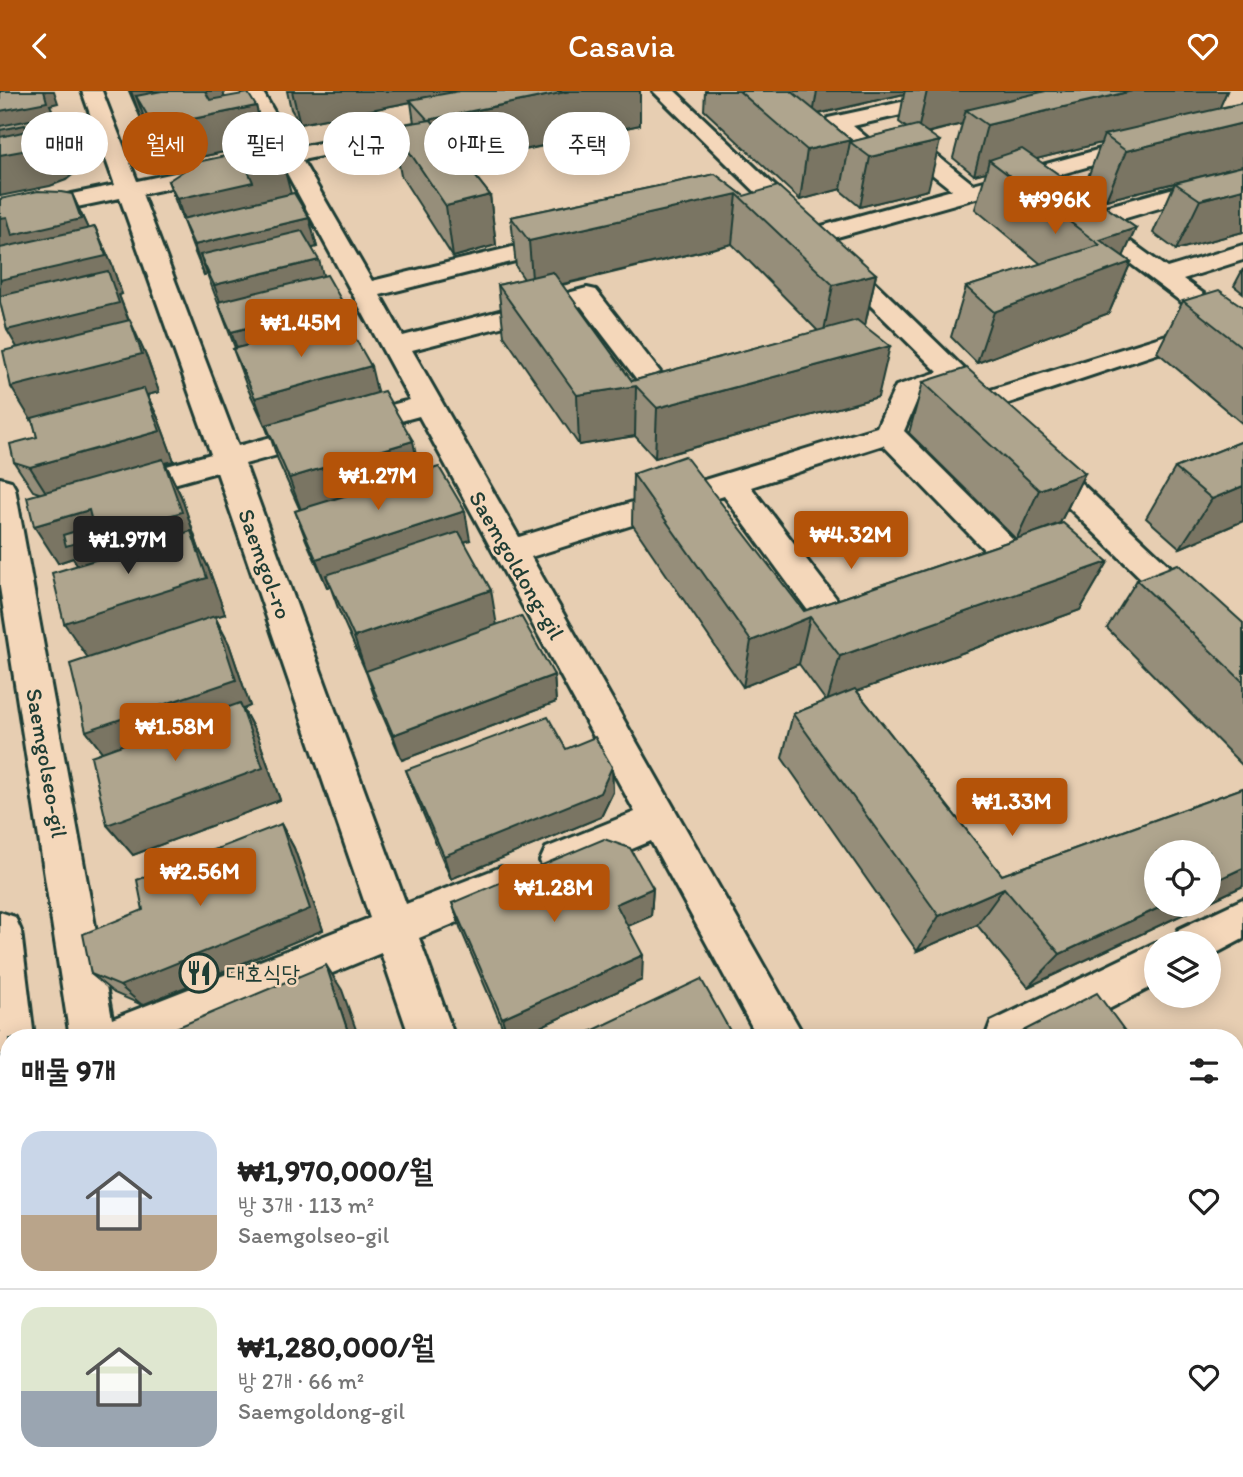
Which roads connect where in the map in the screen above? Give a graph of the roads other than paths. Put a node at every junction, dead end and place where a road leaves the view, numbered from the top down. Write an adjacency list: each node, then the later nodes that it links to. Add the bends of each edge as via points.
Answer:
1 (92, 91): 16 (street, Saemgol-ro)
2 (252, 91): 7 (street, Saemgoldong-gil)
3 (663, 91): 21 (street, via 754,195)
4 (982, 91): 12 (street, via 827,125 885,164)
5 (1223, 97): 6 (street)
6 (1243, 108)
7 (264, 112)
8 (1243, 116): 18 (street)
9 (424, 129): 11 (street)
10 (948, 149): 12 (street)
11 (309, 152)
12 (922, 155): 17 (street)
13 (222, 170): 16 (street)
14 (300, 175): 24 (street, Saemgoldong-gil)
15 (1243, 176): 18 (street)
16 (128, 189): 19 (street); 32 (street, Saemgol-ro)
17 (971, 194): 18 (street); 21 (street)
18 (1057, 200): 23 (street)
19 (0, 216)
20 (592, 235): 24 (street)
21 (813, 236): 28 (street, via 885,323)
22 (1243, 252): 23 (street)
23 (1163, 277): 25 (street)
24 (364, 291): 26 (street, Saemgoldong-gil)
25 (1239, 331): 29 (street)
26 (395, 346): 27 (street, via 587,296 658,388); 30 (street, Saemgoldong-gil)
27 (725, 369)
28 (957, 375): 29 (street); 31 (street, via 906,392)
29 (980, 403): 36 (street)
30 (426, 405): 32 (street); 37 (street, Saemgoldong-gil)
31 (889, 433): 33 (street); 36 (street, via 1001,565)
32 (228, 459): 34 (street); 42 (street, Saemgol-ro)
33 (731, 483): 37 (street); 38 (street, via 835,622)
34 (97, 495)
35 (13, 507): 47 (street, Saemgolseo-gil)
36 (1109, 529): 39 (street)
37 (510, 552): 40 (street, Saemgoldong-gil)
38 (899, 600)
39 (1243, 656)
40 (660, 819): 42 (street); 50 (street, Saemgoldong-gil)
41 (1243, 918): 44 (street)
42 (396, 929): 48 (street); 49 (street, Saemgol-ro)
43 (0, 931): 46 (street)
44 (1218, 931)
45 (1144, 969): 51 (street)
46 (11, 1029)
47 (92, 1029)
48 (143, 1029)
49 (430, 1029)
50 (778, 1029)
51 (1025, 1029)

